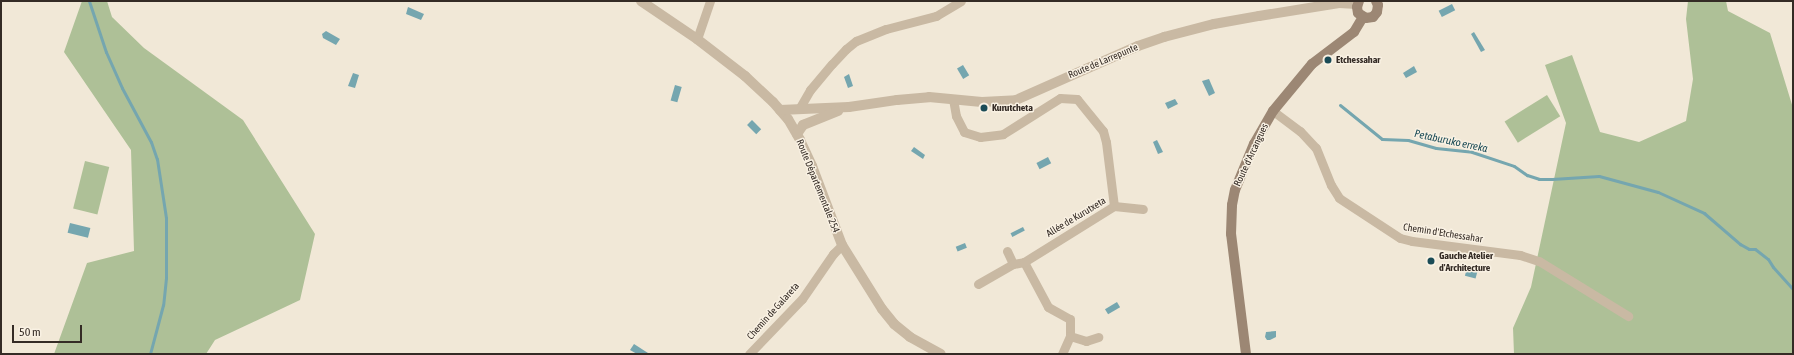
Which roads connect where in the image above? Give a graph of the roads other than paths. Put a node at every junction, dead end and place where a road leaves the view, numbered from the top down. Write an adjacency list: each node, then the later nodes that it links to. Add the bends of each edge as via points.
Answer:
1 (641, 1): 6 (street, Route Départementale 254)
2 (710, 1): 8 (street)
3 (960, 1): 9 (street, via 936,16 886,29 856,41)
4 (1377, 1): 7 (main road, via 1378,8 1375,14 1370,18)
5 (1358, 3): 7 (main road, via 1358,13); 10 (street, Route de Larrepunte, via 1339,3 1259,16 1164,37 1016,100)
6 (655, 4): 8 (street, Route Départementale 254)
7 (1363, 17): 14 (main road, Route d'Arcangues, via 1354,32 1312,64)
8 (697, 39): 13 (street, Route Départementale 254, via 745,76)
9 (816, 84): 12 (street); 12 (street, via 812,102)
10 (953, 100): 11 (street, Route de Larrepunte, via 897,100); 17 (street, via 956,116 964,132 980,137 1003,134 1060,98 1077,99 1103,131)
11 (849, 107): 12 (street, Route de Larrepunte); 15 (street, Route de Larrepunte)
12 (807, 109): 13 (street, Route de Larrepunte); 15 (street)
13 (780, 110): 16 (street, Route Départementale 254)
14 (1273, 110): 24 (street, Chemin d'Etchessahar, via 1300,131 1316,148 1339,198 1389,232 1412,241 1520,255 1539,261); 30 (main road, Route d'Arcangues, via 1243,168 1232,205 1231,234)
15 (808, 123): 16 (street, Route de Larrepunte, via 803,125)
16 (797, 134): 19 (street, Route Départementale 254)
17 (1114, 206): 18 (street, Allée de Kurutxeta); 21 (street, Allée de Kurutxeta)
18 (1143, 209)
19 (842, 245): 27 (street, Chemin de Galareta, via 802,299); 28 (street, Route Départementale 254, via 894,324 910,337)
20 (1006, 251): 22 (street)
21 (1024, 262): 22 (street, Allée de Kurutxeta); 25 (street, via 1048,307 1070,319)
22 (1013, 264): 23 (street, Allée de Kurutxeta)
23 (978, 284)
24 (1628, 316)
25 (1070, 336): 26 (street, via 1086,341); 29 (street)
26 (1098, 337)
27 (749, 354)
28 (941, 354)
29 (1062, 354)
30 (1246, 354)

